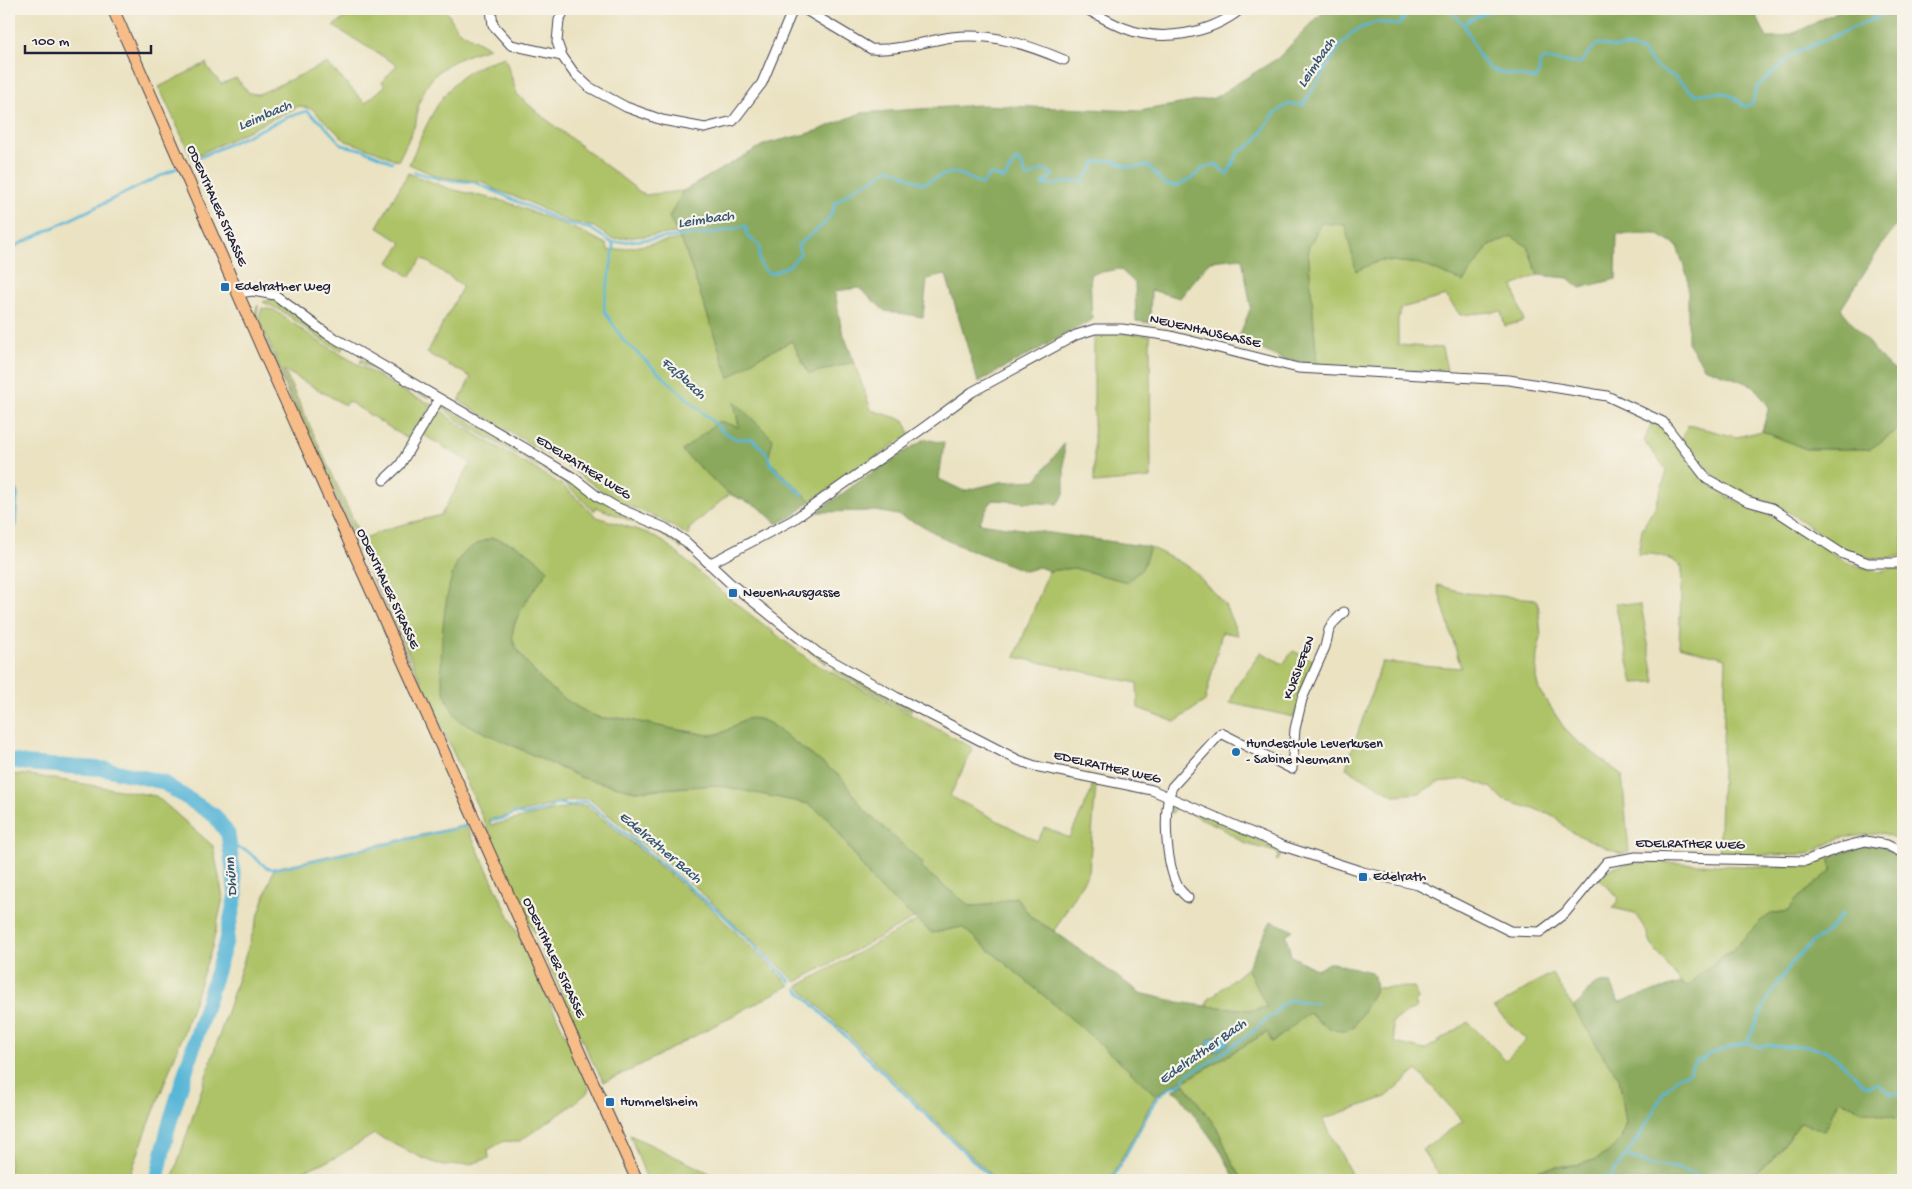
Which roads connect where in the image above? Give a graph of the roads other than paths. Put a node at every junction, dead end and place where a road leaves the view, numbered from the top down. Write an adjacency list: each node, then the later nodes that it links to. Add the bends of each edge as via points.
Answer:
1 (113, 9): 10 (main road, ODENTHALER STRASSE)
2 (491, 9): 8 (street, via 493,25 511,45)
3 (565, 9): 8 (street, via 559,20 557,42)
4 (793, 9): 8 (street, via 762,83 733,121 706,128 662,120 626,107 589,87)
5 (804, 9): 9 (street, via 871,49 884,50 953,37 987,36)
6 (1086, 9): 7 (street, via 1125,28 1163,36 1194,32)
7 (1241, 9)
8 (562, 56)
9 (1064, 60)
10 (238, 293): 11 (street, EDELRATHER WEG, via 253,291 275,295 326,333); 19 (main road, ODENTHALER STRASSE)
11 (439, 399): 12 (street, via 400,465); 14 (street, EDELRATHER WEG, via 574,478 616,507 665,528 685,541)
12 (384, 480)
13 (1903, 560): 14 (street, NEUENHAUSGASSE, via 1896,563 1868,562 1841,554 1772,508 1747,501 1707,479 1663,422 1607,396 1510,380 1298,368 1171,336 1095,329 1076,335 972,392 793,520)
14 (709, 564): 16 (street, EDELRATHER WEG, via 818,653 1018,760)
15 (1344, 612): 16 (street, KURSIEFEN, via 1329,630 1302,699 1295,729 1292,769 1220,733 1172,787)
16 (1168, 796): 17 (street, EDELRATHER WEG, via 1283,846 1363,872 1418,885 1510,931 1540,932 1565,912 1607,862 1636,857 1805,861 1866,841 1887,845); 18 (street, via 1166,845 1178,888)
17 (1903, 853)
18 (1188, 898)
19 (637, 1180)

